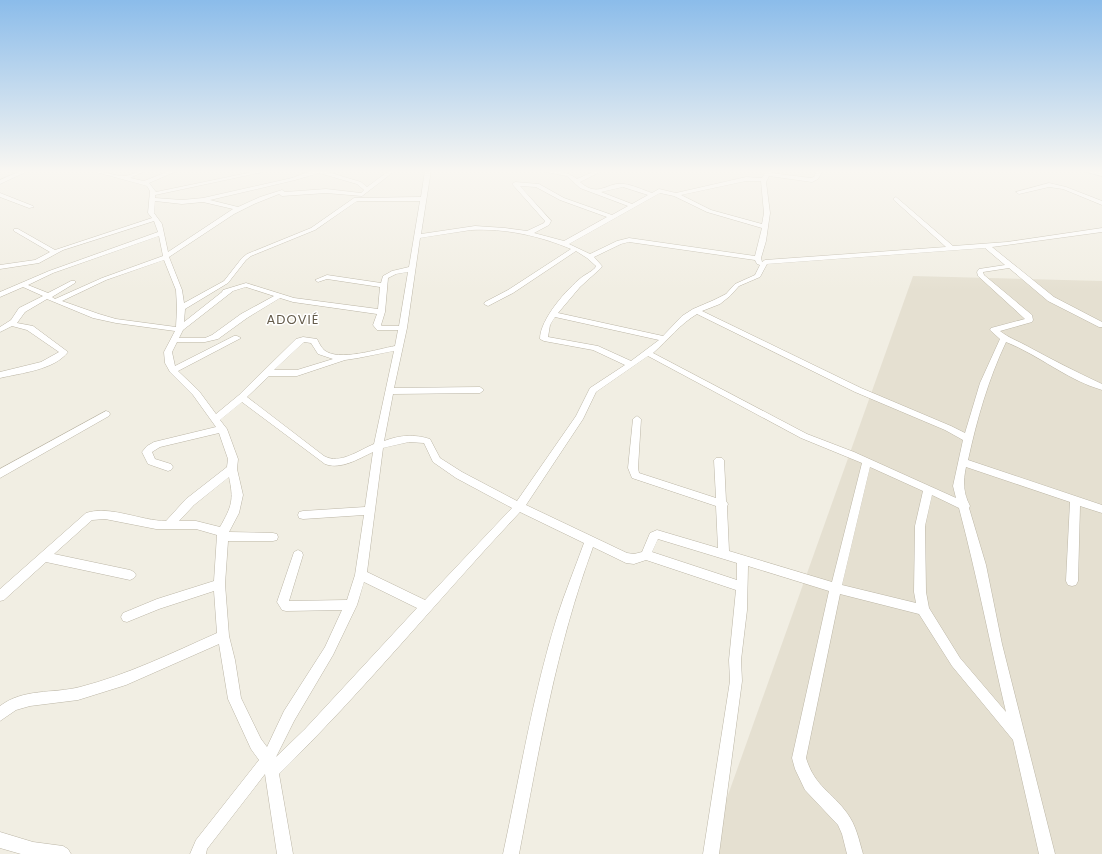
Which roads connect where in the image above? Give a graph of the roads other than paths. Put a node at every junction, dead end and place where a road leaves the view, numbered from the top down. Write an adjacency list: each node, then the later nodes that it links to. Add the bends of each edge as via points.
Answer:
1 (152, 210): 12 (street)
2 (238, 210): 24 (street)
3 (340, 210): 40 (street, via 313,229 249,255 226,282)
4 (422, 210): 18 (street)
5 (538, 210): 17 (street, via 548,221 547,224)
6 (592, 210): 11 (street)
7 (626, 210): 11 (street)
8 (707, 210): 13 (street)
9 (767, 210): 13 (street)
10 (908, 210): 22 (street)
11 (612, 217): 19 (street)
12 (154, 219): 16 (street); 23 (street)
13 (765, 226): 26 (street)
14 (16, 230): 23 (street)
15 (1102, 230): 20 (street, via 1043,240)
16 (162, 233): 24 (street); 32 (street)
17 (529, 233): 18 (street, via 475,228); 19 (street)
18 (418, 236): 31 (street)
19 (564, 244): 21 (street)
20 (986, 245): 22 (street); 28 (street)
21 (576, 249): 25 (street); 43 (street, via 554,260 507,295)
22 (952, 249): 30 (street, via 772,260 765,262)
23 (55, 252): 27 (street)
24 (166, 257): 42 (street, via 104,279); 44 (street, via 179,290)
25 (590, 257): 26 (street, via 619,242 629,240); 47 (street, via 599,266 598,269 584,279)
26 (758, 258): 30 (street)
27 (40, 261): 29 (street); 32 (street, via 39,266)
28 (1009, 266): 49 (street, via 1051,299); 55 (street, via 989,268 980,272 981,276 1030,317 1030,320 995,329)
29 (0, 267)
30 (762, 267): 46 (street, via 758,276)
31 (412, 269): 36 (street, via 387,275); 50 (street)
32 (49, 273): 35 (street)
33 (318, 280): 36 (street, via 327,277)
34 (73, 282): 39 (street)
35 (23, 285): 38 (street); 39 (street)
36 (383, 285): 45 (street)
37 (231, 289): 40 (street); 41 (street, via 246,284); 51 (street)
38 (0, 295)
39 (47, 296): 42 (street); 48 (street, via 22,310)
40 (203, 296): 44 (street)
41 (279, 296): 45 (street); 57 (street, via 244,316 215,337)
42 (56, 301): 51 (street, via 116,321)
43 (488, 304)
44 (181, 308): 51 (street)
45 (381, 312): 50 (street, via 377,325 380,328)
46 (696, 312): 54 (street, via 685,318); 74 (street, via 858,390)
47 (554, 314): 54 (street); 62 (street, via 543,329 544,339 595,348)
48 (12, 324): 52 (street); 65 (street, via 30,328 64,352 24,370)
49 (1102, 325)
50 (403, 328): 59 (street)
51 (180, 329): 56 (street)
52 (0, 330)
53 (237, 338): 58 (street)
54 (665, 339): 60 (street)
55 (1004, 339): 66 (street); 74 (street, via 993,359)
56 (175, 340): 57 (street); 63 (street, via 168,356)
57 (205, 340): 58 (street)
58 (225, 344): 63 (street)
59 (399, 347): 61 (street); 68 (street)
60 (648, 352): 62 (street); 77 (street, via 804,436)
61 (342, 358): 64 (street, via 298,373); 64 (street, via 329,356 320,351 314,341 303,339)
62 (631, 364): 86 (street, via 593,390 580,418)
63 (173, 370): 72 (street, via 196,393)
64 (266, 373): 69 (street)
65 (0, 375)
66 (1102, 387)
67 (480, 390): 68 (street)
68 (389, 391): 75 (street)
69 (242, 397): 72 (street); 75 (street, via 331,463)
70 (106, 414): 81 (street)
71 (637, 419): 84 (street, via 633,468 635,475)
72 (215, 420): 73 (street)
73 (222, 429): 79 (street, via 157,444 150,448 147,452 151,461); 80 (street, via 233,459)
74 (967, 438): 78 (street)
75 (378, 446): 86 (street, via 415,439 427,441 436,460); 88 (street)
76 (719, 460): 84 (street)
77 (867, 461): 82 (street); 104 (street)
78 (963, 462): 83 (street); 85 (street, via 958,475 958,486)
79 (168, 467)
80 (232, 469): 90 (street, via 190,502); 91 (street, via 238,495 234,513)
81 (0, 474)
82 (928, 488): 85 (street); 108 (street, via 920,526 920,592)
83 (1075, 499): 87 (street); 101 (street)
84 (723, 504): 94 (street)
85 (965, 506): 112 (street)
86 (519, 507): 93 (street); 107 (street)
87 (1102, 509)
88 (369, 511): 89 (street); 99 (street)
89 (303, 515)
90 (168, 525): 91 (street, via 196,525); 97 (street, via 105,515 90,516)
91 (223, 534): 92 (street); 102 (street)
92 (273, 537)
93 (590, 542): 96 (street, via 626,558 634,559); 118 (street, via 576,574 540,708)
94 (724, 554): 96 (street, via 657,534); 98 (street)
95 (298, 555): 106 (street, via 283,602 286,606)
96 (646, 555): 103 (street)
97 (44, 557): 100 (street); 105 (street)
98 (744, 560): 103 (street); 104 (street)
99 (361, 574): 106 (street); 107 (street)
100 (130, 575)
101 (1072, 581)
102 (219, 584): 109 (street, via 157,604); 110 (street)
103 (741, 587): 119 (street, via 735,660 736,681)
104 (836, 588): 108 (street); 120 (street, via 799,758 803,776 816,794 841,817 850,833)
105 (0, 596)
106 (351, 605): 113 (street, via 329,651 289,716)
107 (426, 606): 113 (street, via 310,734)
108 (923, 610): 112 (street, via 956,662)
109 (127, 617)
110 (223, 636): 111 (street, via 126,679 78,694 30,699 13,704); 113 (street, via 235,699 256,744)
111 (0, 714)
112 (1018, 738): 121 (street)
113 (270, 766): 116 (street, via 201,846); 117 (street)
114 (0, 840): 115 (street, via 33,850)
115 (63, 854)
116 (198, 854)
117 (285, 854)
118 (511, 854)
119 (711, 854)
120 (855, 854)
121 (1047, 854)

